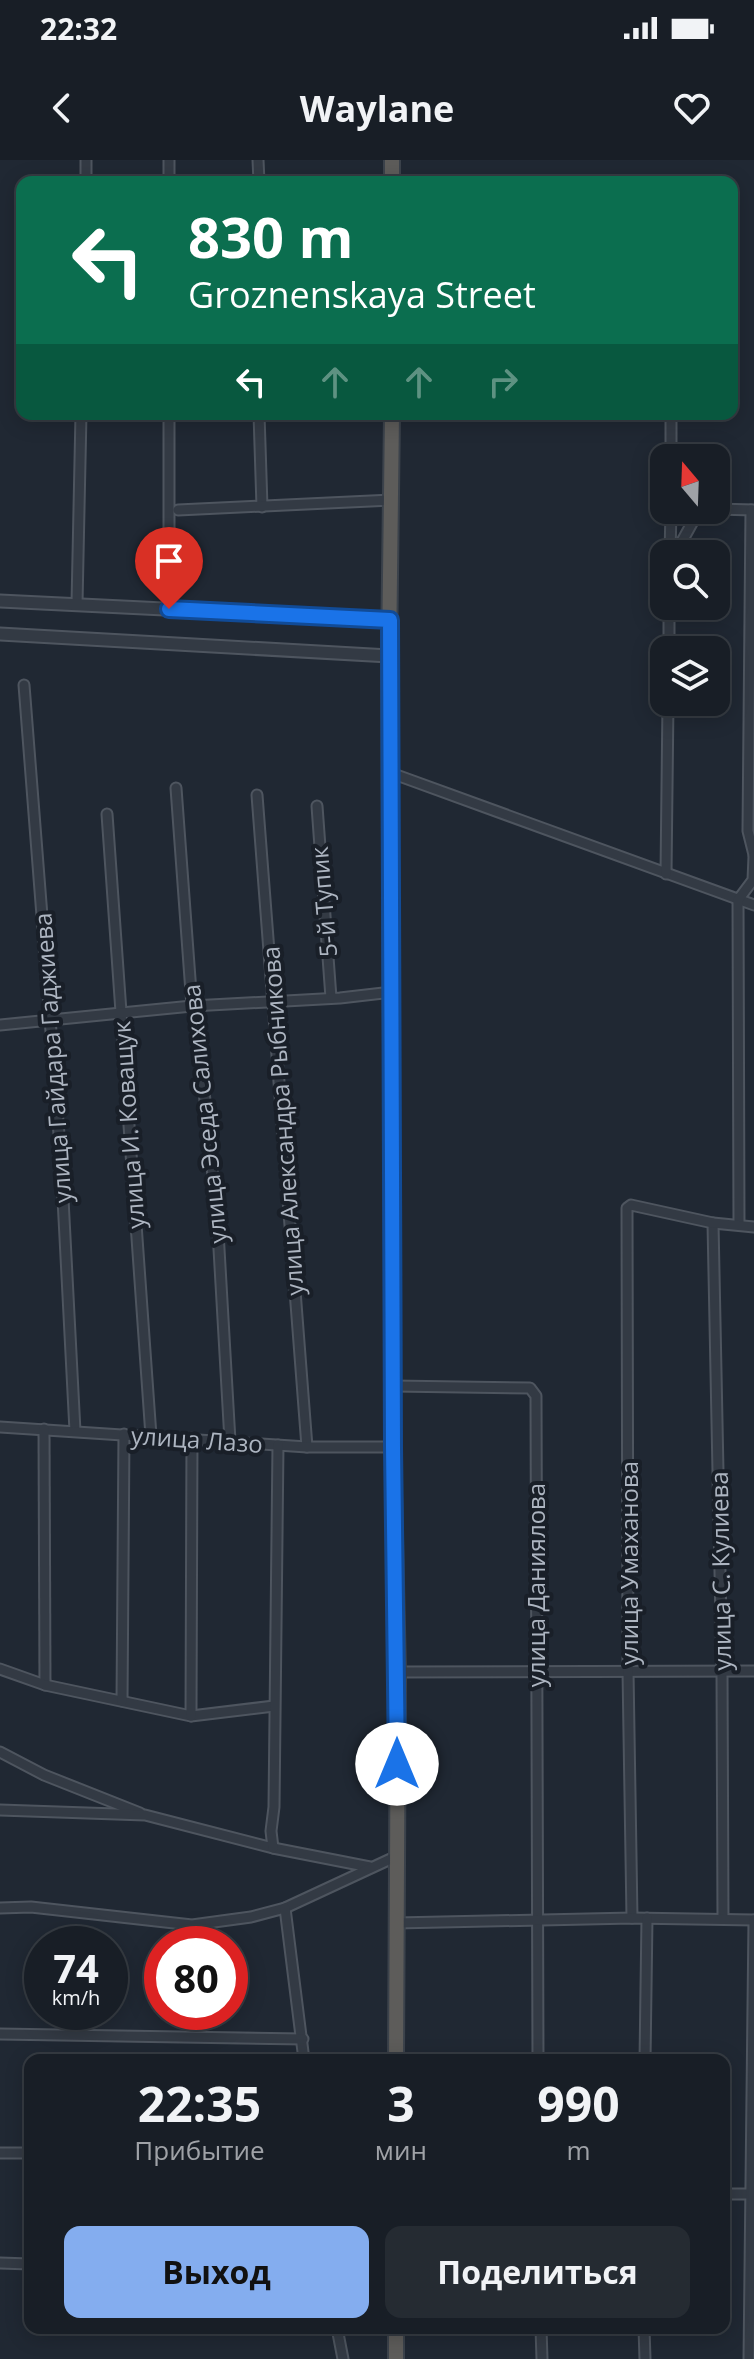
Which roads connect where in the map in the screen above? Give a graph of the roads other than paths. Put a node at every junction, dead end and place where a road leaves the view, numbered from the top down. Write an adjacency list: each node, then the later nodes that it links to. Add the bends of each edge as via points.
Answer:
1 (81, 420): 13 (street)
2 (169, 420): 14 (street)
3 (259, 420): 8 (street)
4 (392, 420): 7 (highway)
5 (671, 420): 6 (street)
6 (671, 444)
7 (392, 500): 8 (street); 15 (highway)
8 (262, 507): 10 (street)
9 (730, 509): 11 (street)
10 (178, 510)
11 (752, 510): 25 (street, via 748,831)
12 (0, 601): 13 (street)
13 (77, 604): 14 (street)
14 (169, 609): 15 (street)
15 (390, 620): 17 (highway)
16 (0, 634): 17 (street)
17 (389, 656): 20 (highway)
18 (24, 685): 34 (street, улица Гайдара Гаджиева)
19 (668, 716): 26 (street)
20 (391, 773): 26 (street); 29 (highway)
21 (176, 788): 32 (street, улица Эседа Салихова)
22 (257, 795): 31 (street, улица Александра Рыбникова)
23 (317, 806): 30 (street, 5-й Тупик)
24 (107, 814): 33 (street, улица И. Коващук)
25 (754, 855): 27 (street, via 753,880)
26 (666, 874): 27 (street)
27 (738, 900): 28 (street); 37 (street)
28 (754, 905)
29 (392, 992): 30 (street); 39 (highway)
30 (331, 998): 31 (street)
31 (273, 1002): 32 (street); 48 (street, улица Александра Рыбникова)
32 (192, 1006): 33 (street); 46 (street, улица Эседа Салихова, via 217,1214)
33 (120, 1013): 34 (street); 44 (street, улица И. Коващук)
34 (49, 1021): 35 (street); 42 (street, улица Гайдара Гаджиева)
35 (0, 1025)
36 (713, 1223): 37 (street); 51 (street, улица Умаханова, via 627,1208); 52 (street, улица С. Кулиева)
37 (739, 1224): 38 (street)
38 (754, 1227)
39 (394, 1386): 49 (highway); 55 (street, улица Даниялова, via 530,1388 536,1396)
40 (0, 1427): 41 (street, улица Лазо)
41 (44, 1429): 42 (street, улица Лазо); 56 (street)
42 (75, 1431): 43 (street, улица Лазо)
43 (124, 1434): 44 (street, улица Лазо); 57 (street)
44 (151, 1436): 45 (street, улица Лазо)
45 (192, 1438): 46 (street, улица Лазо); 59 (street)
46 (230, 1441): 47 (street, улица Лазо)
47 (278, 1445): 48 (street, улица Лазо); 58 (street)
48 (307, 1447): 49 (street, улица Лазо)
49 (393, 1447): 54 (highway)
50 (0, 1669): 56 (street)
51 (628, 1671): 52 (street); 55 (street); 68 (street, улица Умаханова)
52 (722, 1671): 53 (street); 70 (street, улица С. Кулиева)
53 (754, 1671)
54 (398, 1672): 55 (street); 64 (highway)
55 (535, 1672): 71 (street, улица Даниялова)
56 (45, 1685): 57 (street)
57 (122, 1701): 59 (street)
58 (274, 1706): 59 (street); 63 (street)
59 (191, 1716)
60 (0, 1752): 62 (street)
61 (0, 1810): 62 (street)
62 (145, 1815): 63 (street)
63 (273, 1848): 65 (street)
64 (397, 1856): 65 (street); 73 (highway)
65 (371, 1867): 67 (street)
66 (0, 1908): 67 (street, via 192,1925)
67 (285, 1908): 75 (street)
68 (632, 1918): 69 (street); 71 (street)
69 (647, 1918): 70 (street); 79 (street)
70 (723, 1919): 72 (street)
71 (536, 1920): 73 (street); 78 (street, улица Даниялова)
72 (754, 1920): 83 (street)
73 (396, 1923): 77 (highway)
74 (0, 2034): 75 (street)
75 (303, 2039): 76 (street)
76 (304, 2054)
77 (396, 2054)
78 (538, 2054)
79 (645, 2054)
80 (0, 2153): 81 (street)
81 (24, 2153)
82 (730, 2194): 83 (street)
83 (752, 2194): 94 (street)
84 (0, 2263): 85 (street)
85 (24, 2264)
86 (338, 2334): 90 (street)
87 (396, 2334): 91 (highway)
88 (541, 2334): 92 (street)
89 (644, 2334): 93 (street)
90 (343, 2359)
91 (396, 2359)
92 (542, 2359)
93 (645, 2359)
94 (749, 2359)

